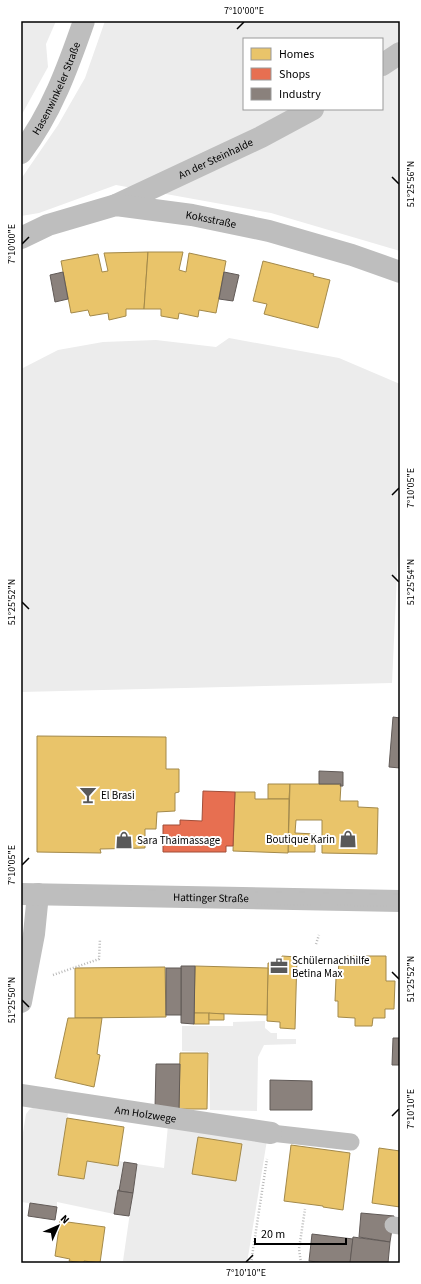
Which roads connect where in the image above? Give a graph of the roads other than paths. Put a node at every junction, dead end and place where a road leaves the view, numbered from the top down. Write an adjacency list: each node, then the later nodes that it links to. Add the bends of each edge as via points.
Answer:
1 (84, 21): 5 (street, Hasenwinkeler Straße, via 66,71 46,115)
2 (400, 53): 3 (street)
3 (383, 64)
4 (311, 110): 6 (street, An der Steinhalde, via 261,137)
5 (21, 152)
6 (116, 204): 7 (street, Koksstraße, via 48,225); 8 (street, Koksstraße, via 192,215 269,231)
7 (21, 238)
8 (400, 272)
9 (30, 894): 10 (street, Hattinger Straße); 11 (street, via 34,934)
10 (400, 901)
11 (21, 1002)
12 (21, 1095): 13 (street, Am Holzwege)
13 (271, 1133): 14 (lane)
14 (351, 1142)

